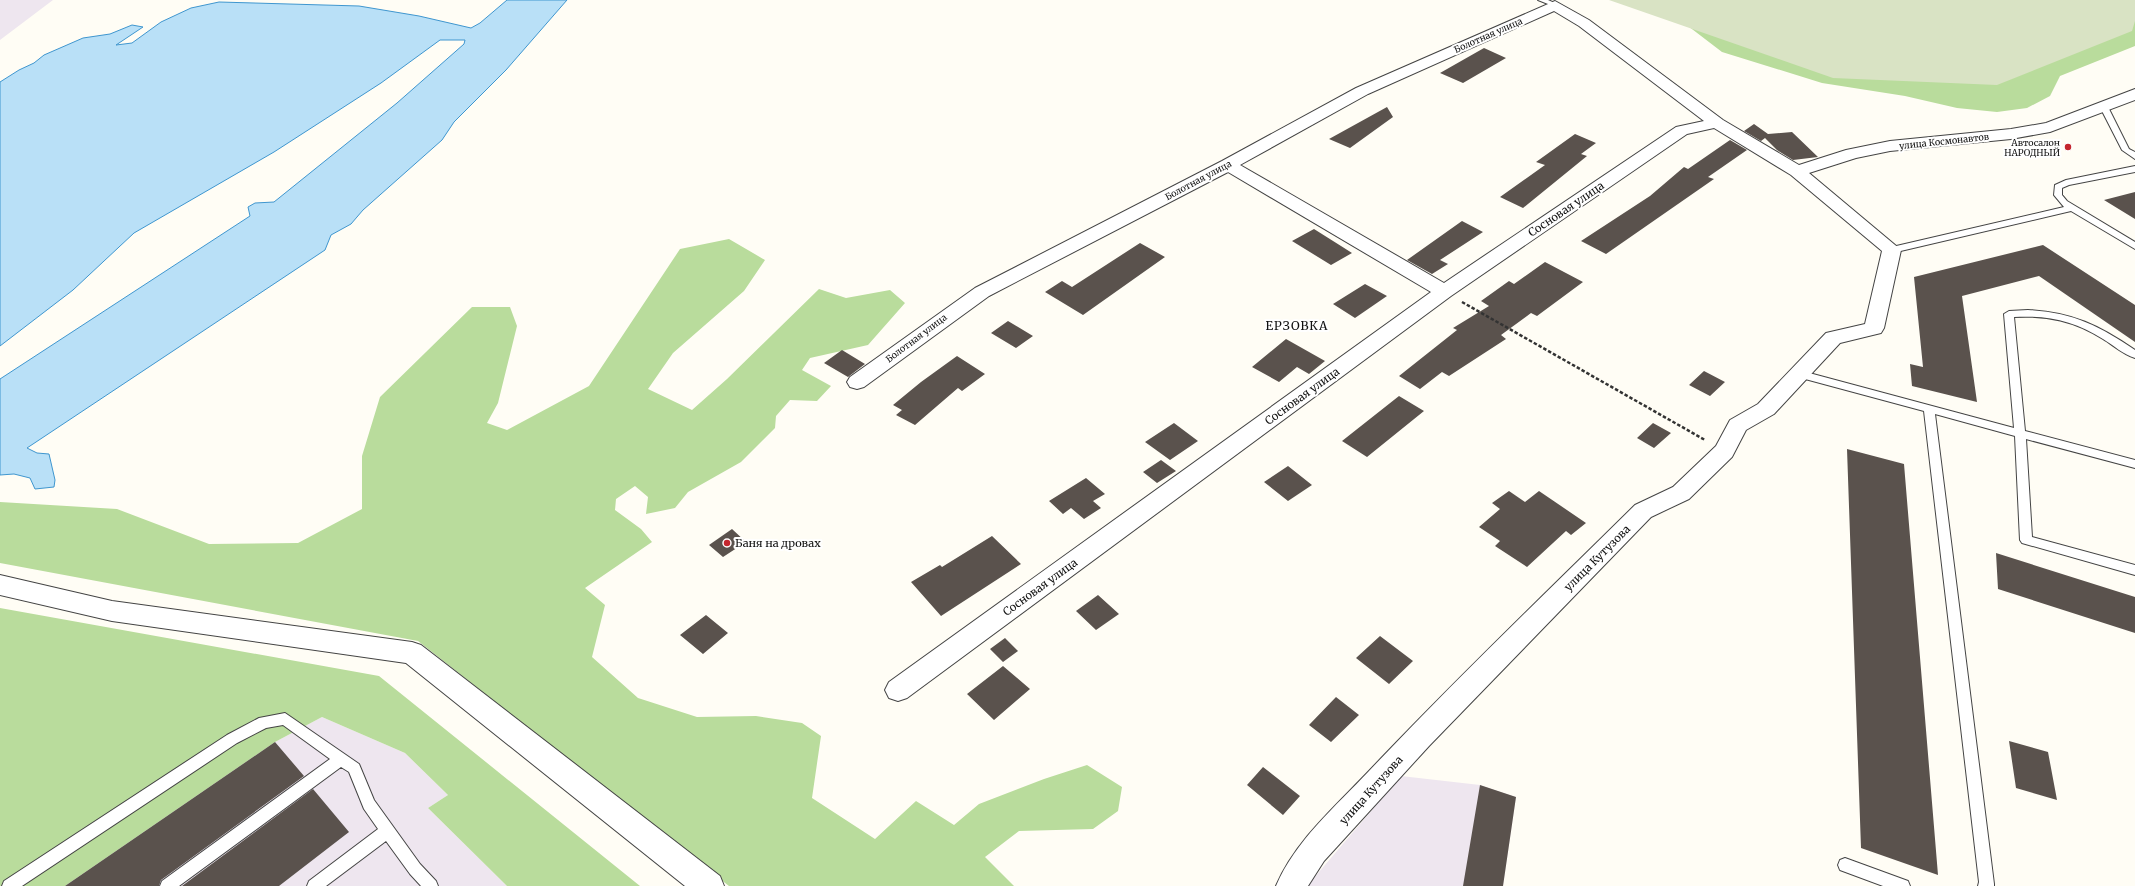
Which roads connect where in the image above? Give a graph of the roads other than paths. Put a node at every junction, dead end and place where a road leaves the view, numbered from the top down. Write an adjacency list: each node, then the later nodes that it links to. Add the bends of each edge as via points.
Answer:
1 (1548, 2): 4 (street, via 1584,23); 6 (street, Болотная улица, via 1362,91)
2 (2133, 95): 3 (street, улица Космонавтов)
3 (2104, 107): 5 (lane, via 2126,150); 8 (street, улица Космонавтов, via 2050,126 2011,134 1890,146 1852,154)
4 (1717, 123): 8 (street); 12 (street, Сосновая улица, via 1682,130)
5 (2135, 156)
6 (1228, 164): 12 (street); 15 (street, Болотная улица, via 982,292)
7 (2135, 169): 9 (lane, via 2066,183 2058,187 2058,195)
8 (1797, 171): 11 (street)
9 (2072, 208): 10 (lane); 11 (lane)
10 (2135, 246)
11 (1892, 250): 14 (street, улица Кутузова, via 1874,328 1833,338)
12 (1444, 292): 21 (street, Сосновая улица)
13 (2135, 355): 17 (lane, via 2103,332 2057,314 2032,311 2010,314)
14 (1798, 374): 16 (lane); 30 (street, улица Кутузова, via 1766,409 1738,425 1724,451 1681,493 1643,511 1419,737 1314,851)
15 (857, 382)
16 (1929, 410): 17 (lane); 32 (lane, via 1985,868)
17 (2020, 434): 18 (lane); 19 (lane, via 2026,540)
18 (2135, 464)
19 (2135, 570)
20 (0, 585): 29 (street, via 112,611 412,653)
21 (898, 690)
22 (341, 759): 23 (lane, via 354,768 369,804); 25 (lane, via 285,719 264,722 232,738); 26 (lane)
23 (388, 831): 27 (lane); 28 (lane, via 415,869)
24 (1844, 865): 31 (lane)
25 (9, 886)
26 (167, 886)
27 (314, 886)
28 (431, 886)
29 (709, 886)
30 (1292, 886)
31 (1903, 886)
32 (1985, 886)

